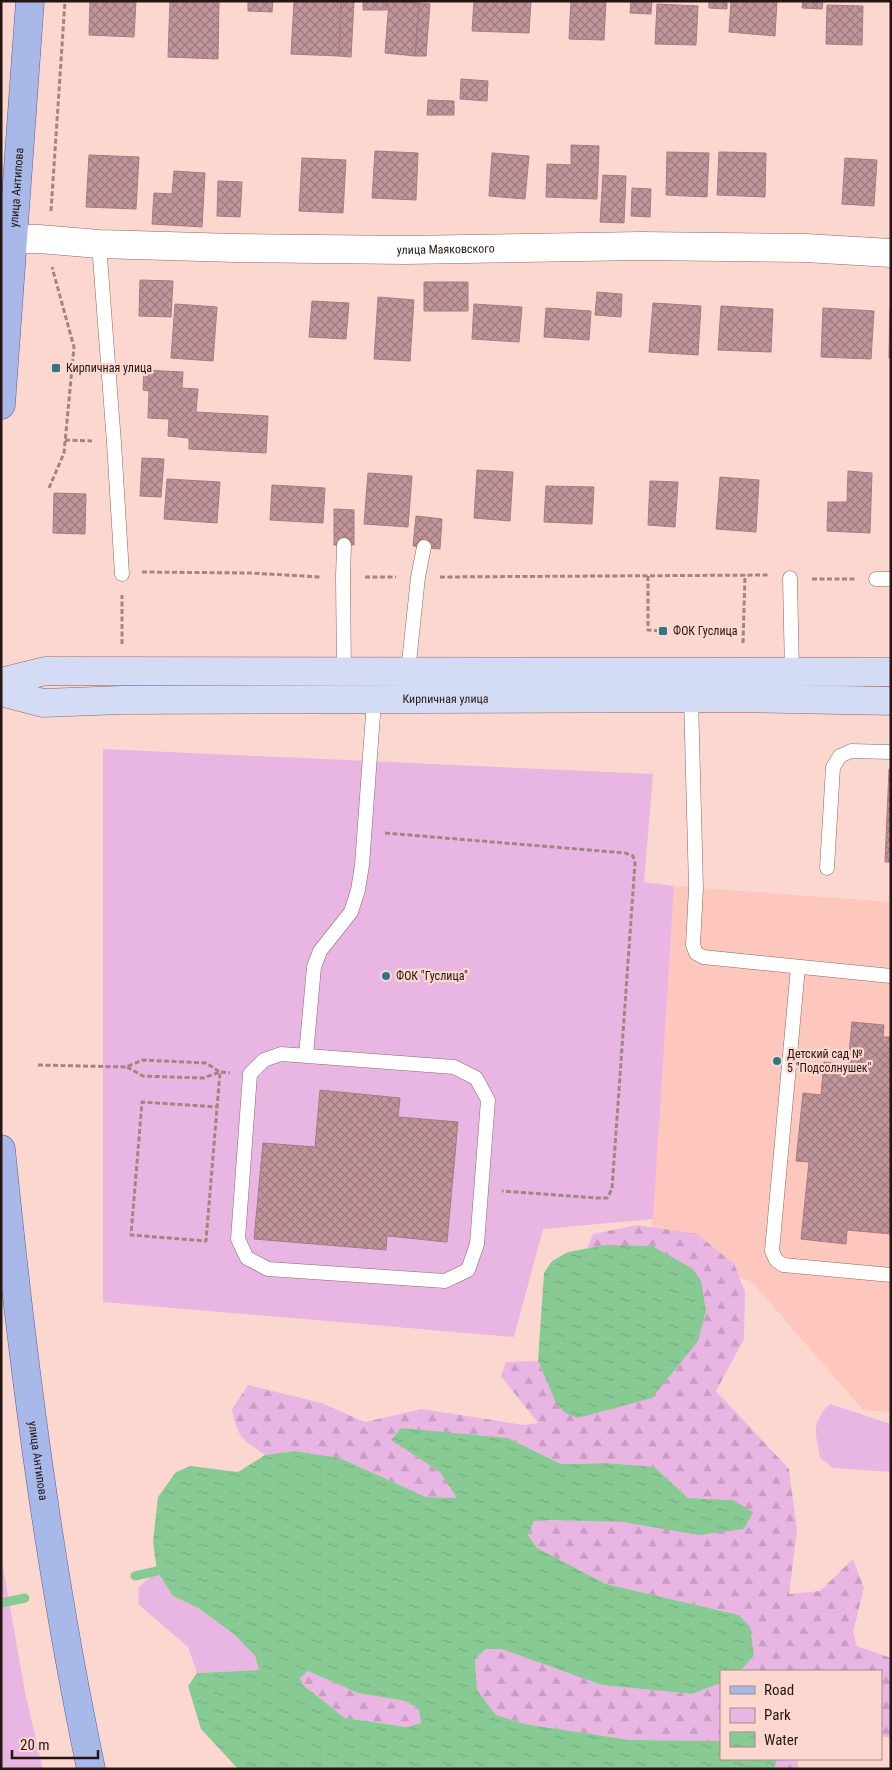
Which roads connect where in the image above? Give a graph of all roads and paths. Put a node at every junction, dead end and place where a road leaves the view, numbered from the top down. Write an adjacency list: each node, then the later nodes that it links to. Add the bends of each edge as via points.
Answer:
1 (30, 1): 2 (main road, улица Антипова)
2 (7, 240): 3 (street, улица Маяковского); 5 (main road, улица Антипова)
3 (98, 244): 4 (street, улица Маяковского, via 406,250 641,246 805,248); 8 (lane)
4 (891, 253)
5 (1, 405)
6 (344, 545): 10 (lane)
7 (424, 547): 11 (lane)
8 (122, 574): 10 (path, via 250,573)
9 (648, 576): 11 (path); 12 (path, via 771,575); 15 (path, via 648,630)
10 (343, 577): 11 (path); 16 (lane)
11 (418, 577): 17 (lane)
12 (790, 578): 14 (path); 18 (lane)
13 (891, 579): 14 (lane)
14 (876, 580)
15 (664, 631)
16 (344, 672): 17 (street); 20 (street, via 45,671)
17 (408, 672): 18 (street)
18 (792, 672): 19 (street)
19 (891, 672)
20 (1, 682)
21 (1, 692): 23 (street, Кирпичная улица, via 43,703 122,700)
22 (691, 698): 23 (street, Кирпичная улица); 24 (street, Кирпичная улица); 28 (lane, via 696,888 693,946 703,957)
23 (374, 701): 26 (lane)
24 (891, 701)
25 (891, 752): 27 (lane, via 851,751 840,756 833,767)
26 (364, 831): 30 (lane, via 358,890 351,912 320,951 314,967); 37 (path, via 633,856 612,1189 607,1198)
27 (827, 868)
28 (798, 967): 29 (lane); 38 (lane, via 772,1251 783,1266)
29 (891, 976)
30 (306, 1054): 34 (lane, via 281,1054 264,1060); 37 (lane, via 454,1067 476,1078 488,1100)
31 (38, 1065): 32 (path)
32 (126, 1067): 33 (path, via 143,1076 203,1078); 33 (path, via 143,1060 197,1062 206,1063)
33 (220, 1072): 34 (path); 35 (path)
34 (250, 1074): 37 (lane, via 238,1239 248,1258 268,1269 445,1281 468,1270 477,1244)
35 (217, 1107): 35 (path, via 206,1241 131,1235 142,1102)
36 (1, 1149): 39 (main road, улица Антипова, via 39,1477)
37 (481, 1190)
38 (891, 1275)
39 (91, 1769)

